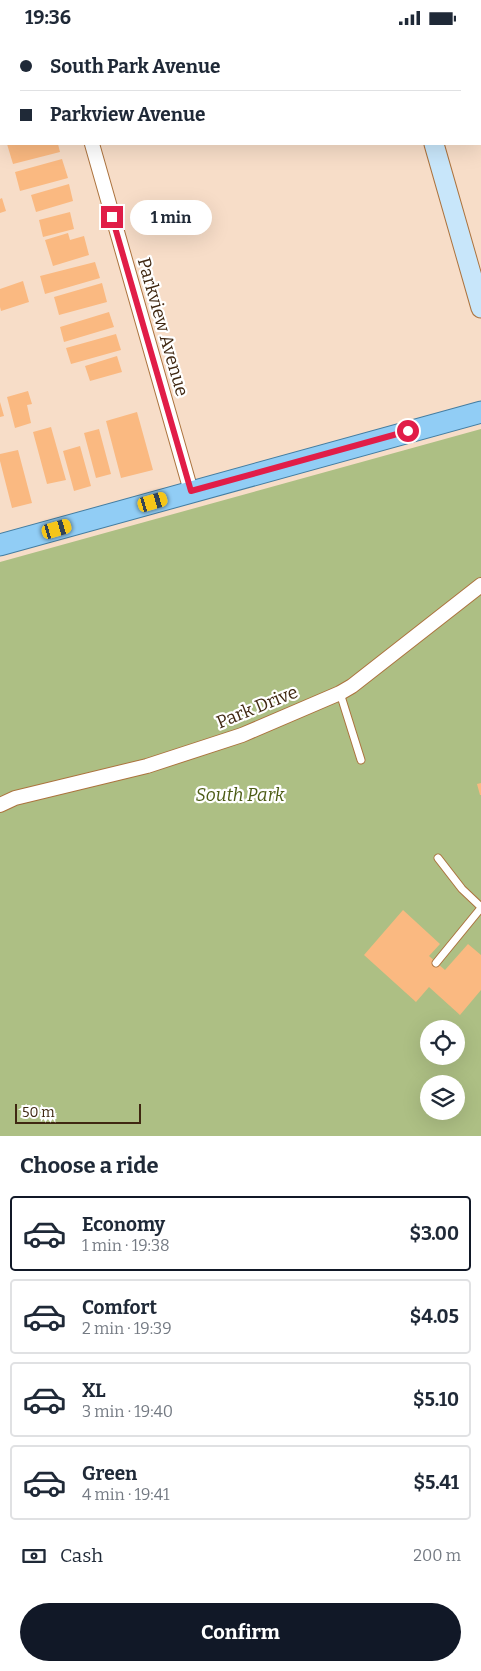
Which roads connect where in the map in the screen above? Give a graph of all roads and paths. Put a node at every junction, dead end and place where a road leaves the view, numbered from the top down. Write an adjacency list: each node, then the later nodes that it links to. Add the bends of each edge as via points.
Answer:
1 (92, 145): 5 (street, Parkview Avenue)
2 (434, 145): 3 (street)
3 (481, 308)
4 (481, 412): 5 (main road)
5 (191, 491): 6 (main road)
6 (0, 545)
7 (481, 585): 8 (street, Park Drive)
8 (340, 693): 9 (lane); 11 (street, Park Drive, via 242,735 147,766)
9 (361, 760)
10 (0, 796): 11 (street, Park Drive)
11 (15, 798): 12 (street, Park Drive)
12 (0, 805)
13 (438, 858): 14 (lane)
14 (481, 908): 15 (lane)
15 (436, 963)

